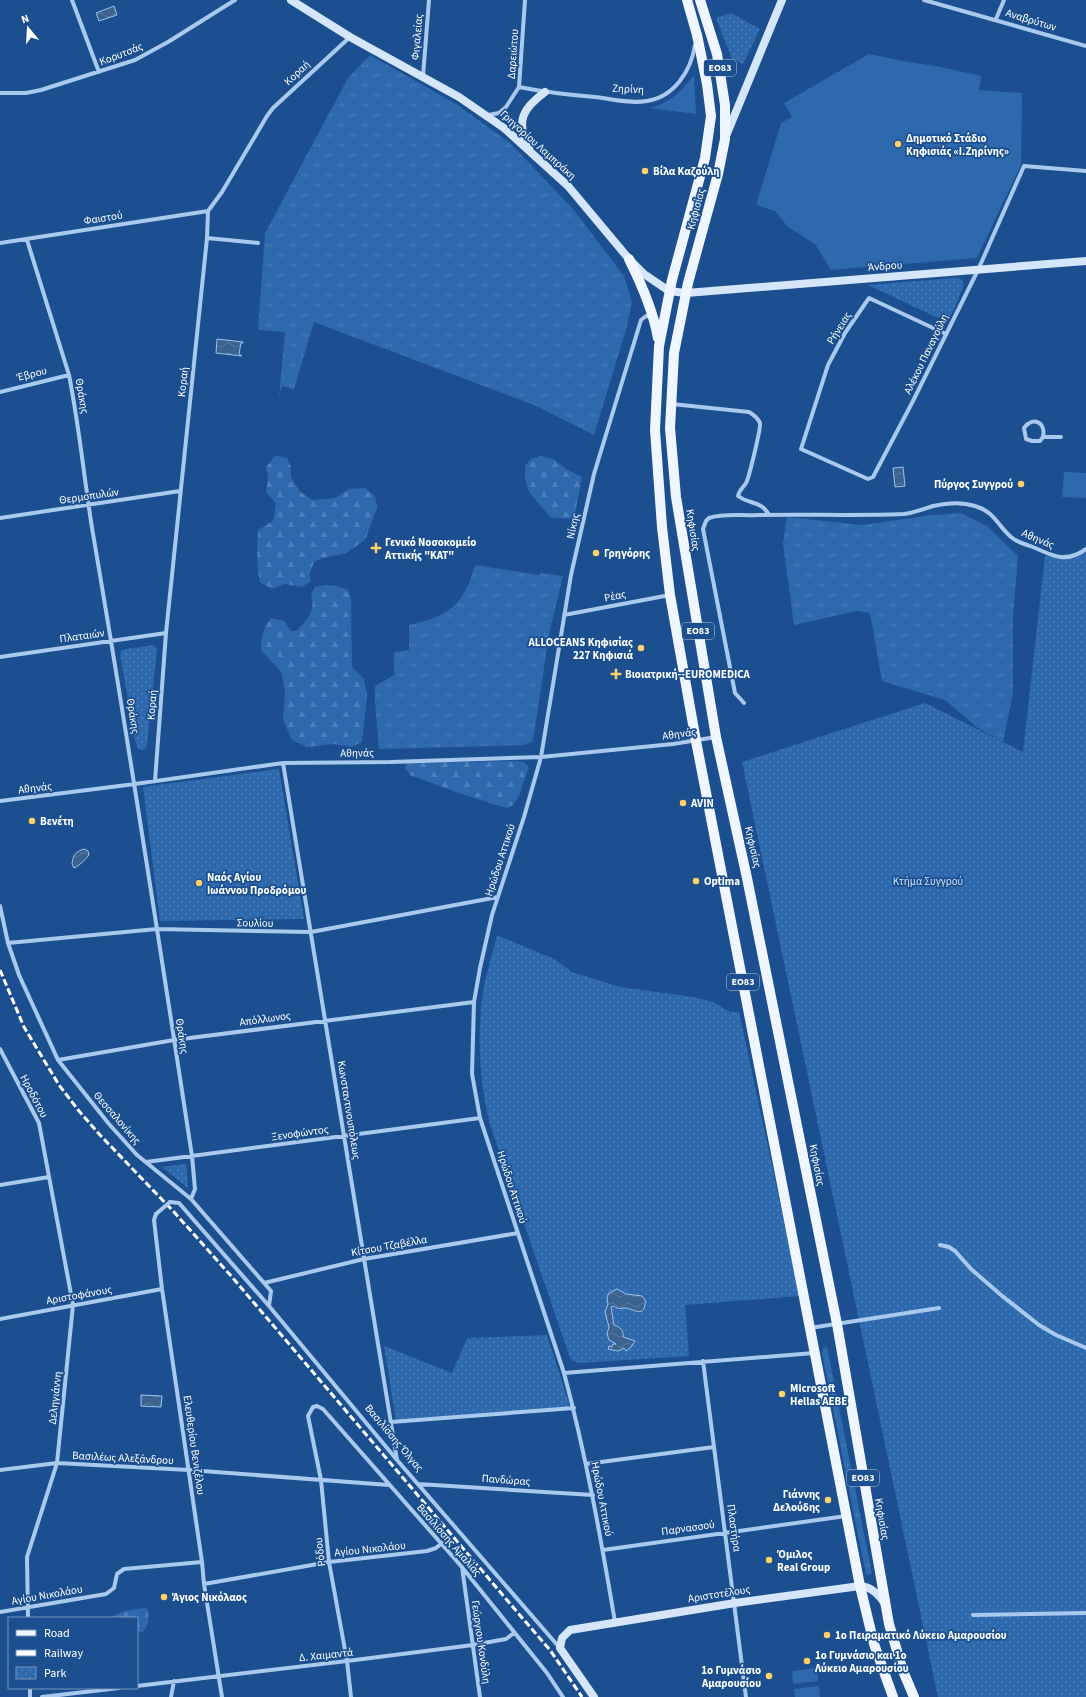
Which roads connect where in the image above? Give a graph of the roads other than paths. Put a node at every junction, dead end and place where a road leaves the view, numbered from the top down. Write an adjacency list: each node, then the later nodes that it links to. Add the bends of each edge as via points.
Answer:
1 (72, 0): 15 (street)
2 (235, 0): 15 (street, Κορυτσάς, via 152,52)
3 (291, 0): 13 (street, Γρηγορίου Λαμπράκη)
4 (429, 0): 16 (street, Φιγαλείας)
5 (525, 0): 17 (street, Δαρειώτου)
6 (687, 0): 12 (main road, Κηφισίας / ΕΟ83)
7 (700, 0): 21 (main road, Κηφισίας / ΕΟ83, via 717,54 724,92)
8 (782, 0): 21 (street)
9 (924, 0): 11 (street, Αναβρύτων)
10 (1004, 0): 11 (street)
11 (996, 20): 14 (street, Αναβρύτων)
12 (697, 35): 18 (street, Ζηρίνη, via 690,66 669,92 655,99 634,102); 32 (main road, Κηφισίας / ΕΟ83, via 708,84 709,138 702,174)
13 (350, 37): 16 (street, Γρηγορίου Λαμπράκη); 24 (street, Κοραή, via 273,108 222,192)
14 (1086, 46)
15 (99, 72): 19 (street, Κορυτσάς, via 41,90)
16 (423, 76): 20 (street, Γρηγορίου Λαμπράκη)
17 (519, 87): 18 (street, Ζηρίνη); 20 (street, Δαρειώτου, via 499,113)
18 (545, 92): 22 (street, via 532,101 524,114 524,136)
19 (0, 93)
20 (485, 115): 22 (street, Γρηγορίου Λαμπράκη)
21 (725, 139): 33 (main road, Κηφισίας / ΕΟ83)
22 (532, 153): 29 (street, Γρηγορίου Λαμπράκη, via 568,186)
23 (1086, 171): 31 (street, Αλέκου Παναγούλη, via 1024,166)
24 (208, 210): 25 (street, Κοραή); 26 (street, Φαιστού)
25 (207, 238): 28 (street); 43 (street, Κοραή)
26 (27, 240): 27 (street, Φαιστού); 37 (street, Θράκης)
27 (0, 243)
28 (258, 243)
29 (629, 260): 32 (street, Γρηγορίου Λαμπράκη); 34 (main road)
30 (1086, 261): 31 (street, Άνδρου)
31 (978, 270): 33 (street, Άνδρου); 35 (street, Αλέκου Παναγούλη)
32 (669, 291): 33 (street); 36 (main road, Κηφισίας / ΕΟ83)
33 (686, 292): 39 (main road, Κηφισίας / ΕΟ83, via 674,353)
34 (654, 319): 36 (main road); 49 (street, Νίκης, via 646,316 641,320 594,474)
35 (946, 334): 42 (street, Αλέκου Παναγούλη, via 873,477 868,479); 42 (street, Ρήνειας, via 869,298 845,333 828,365)
36 (659, 346): 48 (main road, Κηφισίας / ΕΟ83, via 655,430 659,501)
37 (69, 375): 38 (street, Έβρου); 44 (street, Θράκης)
38 (0, 392)
39 (671, 404): 45 (street, via 749,412 755,416 760,423 760,434 748,477 738,496 761,505); 54 (main road, Κηφισίας / ΕΟ83, via 670,428 676,497)
40 (1043, 437): 40 (street, via 1040,441 1026,439 1024,428 1027,424 1039,422 1043,427); 41 (street)
41 (1061, 437)
42 (801, 449)
43 (180, 491): 44 (street, Θερμοπυλών); 50 (street, Κοραή)
44 (88, 505): 46 (street, Θερμοπυλών); 51 (street, Θράκης)
45 (769, 515): 47 (street, Αθηνάς, via 866,516 907,514 955,504 974,505 987,510 1011,537 1021,544 1061,558 1072,557); 53 (street, Αθηνάς, via 714,516 704,525 735,693)
46 (0, 518)
47 (1086, 549)
48 (670, 595): 49 (street, Ρέας); 55 (main road, Κηφισίας / ΕΟ83)
49 (564, 616): 56 (street, Νίκης)
50 (166, 633): 51 (street, Πλαταιών); 58 (street, Κοραή)
51 (112, 641): 52 (street, Πλαταιών); 59 (street, Θράκης)
52 (0, 657)
53 (744, 703)
54 (716, 737): 55 (street, Αθηνάς); 89 (main road, Κηφισίας / ΕΟ83)
55 (696, 741): 56 (street, Αθηνάς); 90 (main road, Κηφισίας / ΕΟ83)
56 (541, 756): 57 (street, Αθηνάς); 61 (street, Ηρώδου Αττικού)
57 (283, 763): 58 (street, Αθηνάς); 64 (street, Κωνσταντινουπόλεως)
58 (155, 781): 59 (street, Αθηνάς)
59 (135, 784): 60 (street, Αθηνάς); 63 (street, Θράκης)
60 (0, 801)
61 (498, 897): 64 (street, Σουλίου); 66 (street, Ηρώδου Αττικού)
62 (0, 906): 65 (street, Θεσσαλονίκης)
63 (157, 929): 64 (street, Σουλίου); 65 (street, Σουλίου); 68 (street, Θράκης)
64 (311, 932): 67 (street, Κωνσταντινουπόλεως)
65 (8, 943): 71 (street, Θεσσαλονίκης, via 19,975)
66 (474, 1002): 67 (street, Απόλλωνος); 72 (street, Ηρώδου Αττικού, via 472,1074)
67 (325, 1020): 68 (street, Απόλλωνος); 73 (street, Κωνσταντινουπόλεως)
68 (174, 1040): 71 (street, Απόλλωνος); 74 (street, Θράκης)
69 (0, 1049): 70 (street, Ηροδότου)
70 (2, 1060): 76 (street, Ηροδότου, via 28,1099 39,1123)
71 (58, 1060): 75 (street, Θεσσαλονίκης, via 109,1124)
72 (480, 1118): 73 (street, Ξενοφώντος); 80 (street, Ηρώδου Αττικού)
73 (344, 1136): 74 (street, Ξενοφώντος); 82 (street, Κωνσταντινουπόλεως)
74 (192, 1156): 75 (street, Ξενοφώντος); 78 (street, Θράκης, via 195,1189)
75 (146, 1162): 78 (street, Θεσσαλονίκης)
76 (49, 1177): 77 (street); 85 (street, Δεληγιάννη)
77 (0, 1185)
78 (191, 1199): 83 (street, Θεσσαλονίκης)
79 (170, 1202): 84 (street, Ελευθερίου Βενιζέλου, bridge, via 156,1214 154,1220); 86 (street, Βασιλίσσης Όλγας, via 179,1203)
80 (518, 1233): 82 (street, Κίτσου Τζαβέλλα); 94 (street, Ηρώδου Αττικού)
81 (940, 1245): 91 (street, via 955,1251 971,1269 1039,1325)
82 (364, 1259): 83 (street, Κίτσου Τζαβέλλα); 97 (street, Κωνσταντινουπόλεως)
83 (264, 1282): 86 (street, Θεσσαλονίκης, via 271,1291)
84 (162, 1289): 85 (street, Αριστοφάνους); 103 (street, Ελευθερίου Βενιζέλου)
85 (73, 1305): 88 (street, Αριστοφάνους); 100 (street, Δεληγιάννη)
86 (269, 1306): 99 (street, Βασιλίσσης Όλγας)
87 (939, 1308): 89 (street)
88 (0, 1319)
89 (837, 1324): 90 (street); 118 (main road, Κηφισίας / ΕΟ83)
90 (810, 1328): 92 (main road, Κηφισίας / ΕΟ83)
91 (1086, 1348)
92 (815, 1353): 93 (street); 108 (main road, Κηφισίας / ΕΟ83)
93 (703, 1361): 94 (street); 98 (street, Πλαστήρα)
94 (564, 1373): 96 (street, Ηρώδου Αττικού)
95 (313, 1407): 104 (street, Ρόδου, via 308,1416); 106 (street, Βασιλίσσης Αμαλίας, via 323,1409)
96 (574, 1408): 97 (street); 101 (street, Ηρώδου Αττικού)
97 (391, 1422): 99 (street, Κωνσταντινουπόλεως)
98 (714, 1447): 101 (street); 109 (street, Πλαστήρα)
99 (397, 1460): 105 (street, Βασιλίσσης Όλγας)
100 (57, 1463): 102 (street, Βασιλέως Αλεξάνδρου); 103 (street, Βασιλέως Αλεξάνδρου); 119 (street, Δεληγιάννη, via 27,1557)
101 (586, 1464): 107 (street, Ηρώδου Αττικού)
102 (0, 1470)
103 (189, 1470): 104 (street, Βασιλέως Αλεξάνδρου); 112 (street, Ελευθερίου Βενιζέλου)
104 (321, 1480): 106 (street, Βασιλέως Αλεξάνδρου); 113 (street, Ρόδου)
105 (418, 1484): 107 (street, Πανδώρας); 127 (street, Βασιλίσσης Όλγας)
106 (389, 1485): 110 (street, Βασιλίσσης Αμαλίας)
107 (592, 1495): 111 (street, Ηρώδου Αττικού)
108 (847, 1516): 109 (street, Παρνασσού); 116 (main road, Κηφισίας / ΕΟ83)
109 (725, 1532): 111 (street, Παρνασσού); 117 (street, Πλαστήρα)
110 (442, 1543): 113 (street, Αγίου Νικολάου, via 427,1552); 114 (street, Βασιλίσσης Αμαλίας)
111 (602, 1550): 124 (street, Ηρώδου Αττικού)
112 (202, 1562): 115 (street, Ελευθερίου Βενιζέλου); 119 (street, Αγίου Νικολάου, via 124,1569 117,1574 114,1588 106,1594)
113 (329, 1562): 115 (street, Αγίου Νικολάου); 128 (street, Ρόδου)
114 (462, 1566): 125 (street, Βασιλίσσης Αμαλίας); 126 (street, Γεώργιου Κονδύλη)
115 (204, 1584): 129 (street, Ελευθερίου Βενιζέλου)
116 (860, 1586): 117 (street, Αριστοτέλους); 118 (street, via 866,1586 876,1593); 141 (main road, Κηφισίας / ΕΟ83, via 874,1644)
117 (735, 1603): 124 (street, Αριστοτέλους); 140 (street, Πλαστήρα)
118 (885, 1605): 142 (main road, Κηφισίας / ΕΟ83, via 893,1641)
119 (28, 1608): 120 (street, Αγίου Νικολάου); 123 (street, Δεληγιάννη)
120 (0, 1612)
121 (1086, 1613): 122 (street)
122 (973, 1615)
123 (28, 1617)
124 (615, 1622): 127 (street, Αριστοτέλους, via 570,1630 562,1638)
125 (514, 1633): 126 (street, Δ. Χαιμαντά, via 506,1639); 138 (street, Βασιλίσσης Αμαλίας)
126 (473, 1645): 128 (street, Δ. Χαιμαντά); 137 (street, Γεώργιου Κονδύλη)
127 (560, 1648): 139 (street, Βασιλίσσης Όλγας)
128 (347, 1661): 129 (street, Δ. Χαιμαντά); 136 (street, Ρόδου)
129 (219, 1675): 130 (street, Δ. Χαιμαντά); 135 (street, Ελευθερίου Βενιζέλου)
130 (174, 1681): 131 (street, Δ. Χαιμαντά); 134 (street)
131 (138, 1686)
132 (110, 1689): 133 (street)
133 (42, 1697)
134 (171, 1697)
135 (222, 1697)
136 (351, 1697)
137 (480, 1697)
138 (563, 1697)
139 (594, 1697)
140 (746, 1697)
141 (893, 1697)
142 (914, 1697)

